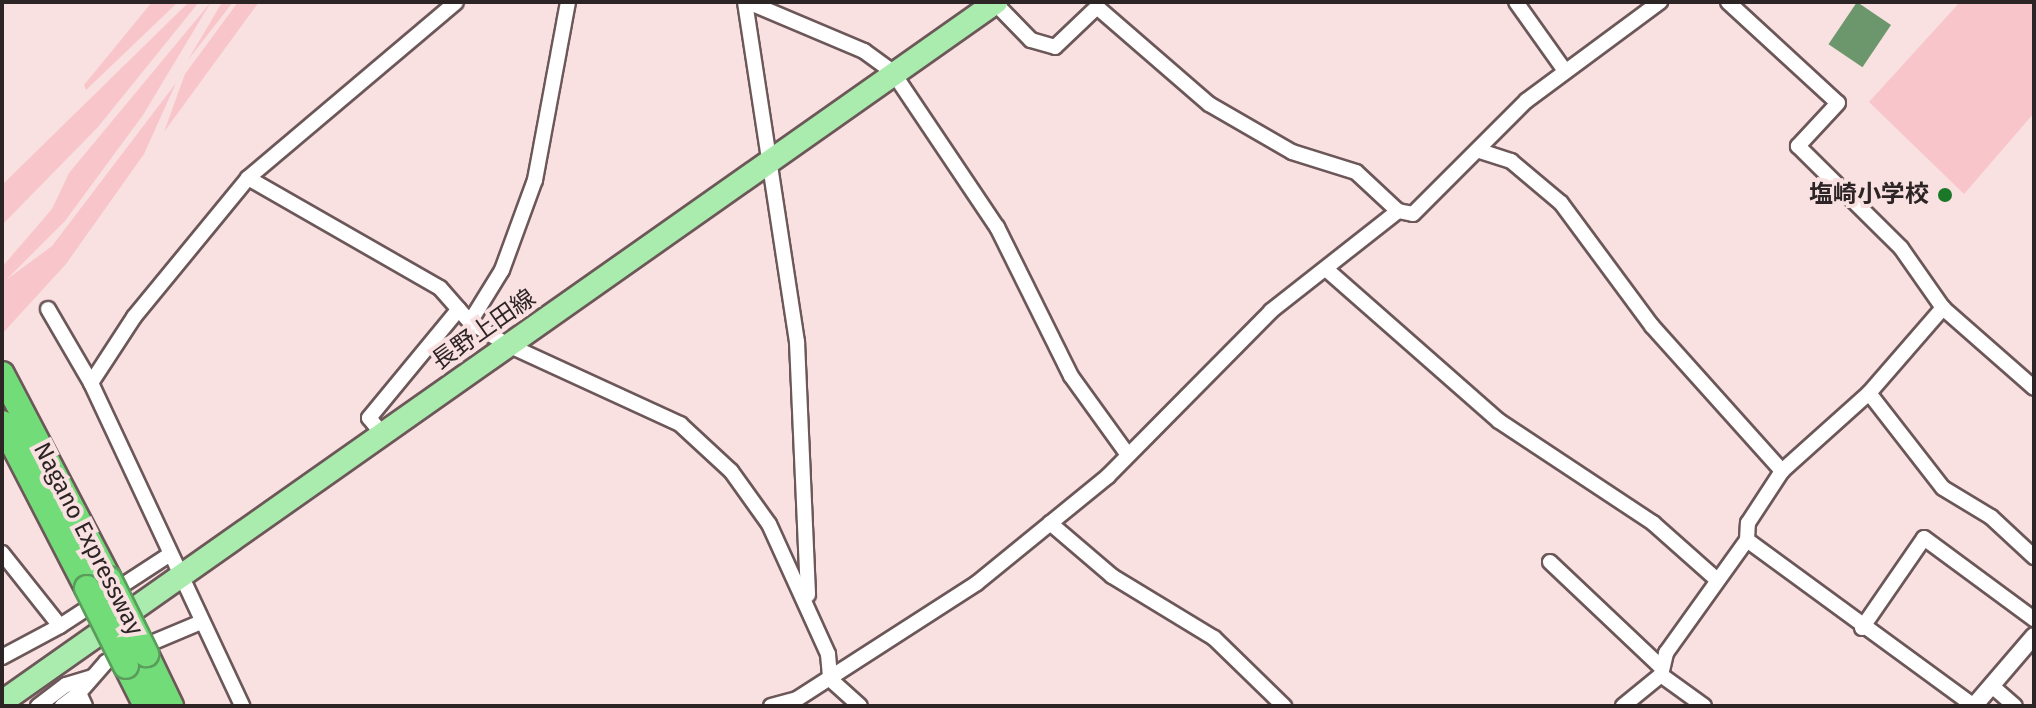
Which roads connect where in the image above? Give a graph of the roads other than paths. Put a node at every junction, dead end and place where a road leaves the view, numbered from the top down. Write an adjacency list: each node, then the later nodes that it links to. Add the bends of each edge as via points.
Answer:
1 (456, 2): 12 (street)
2 (568, 2): 18 (street, via 535,180 502,270)
3 (746, 2): 8 (street, via 864,51); 11 (street)
4 (995, 2): 8 (main road, 長野上田線); 13 (street, via 1031,40 1055,47 1097,7 1209,104 1292,152 1356,172)
5 (1516, 2): 9 (street)
6 (1660, 2): 9 (street)
7 (1728, 2): 15 (street, via 1838,103 1798,146 1901,248)
8 (892, 71): 11 (main road, 長野上田線); 26 (street, via 997,227 1071,376)
9 (1565, 71): 10 (street)
10 (1480, 151): 13 (street, via 1413,214); 27 (street, via 1511,161 1561,203 1652,326)
11 (764, 166): 19 (main road, 長野上田線); 37 (street, via 797,342)
12 (248, 178): 17 (street, via 404,265); 21 (street, via 134,317)
13 (1398, 211): 14 (street)
14 (1326, 269): 26 (street, via 1232,347); 35 (street, via 1499,421 1653,523)
15 (1943, 308): 22 (street); 23 (street)
16 (48, 309): 21 (street)
17 (459, 309): 18 (street); 25 (street, via 369,418)
18 (470, 322): 19 (street)
19 (506, 344): 25 (main road, 長野上田線); 37 (street, via 680,424 722,461 762,514)
20 (2, 374): 36 (highway, Nagano Expressway)
21 (91, 383): 30 (street)
22 (2034, 388)
23 (1869, 393): 27 (street); 32 (street, via 1943,488 1991,517)
24 (2, 423): 36 (highway, Nagano Expressway)
25 (383, 435): 34 (main road, 長野上田線)
26 (1128, 455): 28 (street)
27 (1782, 471): 29 (street, via 1748,523)
28 (1050, 523): 47 (street, via 977,583 906,623); 58 (street, via 1112,576 1214,638)
29 (1747, 540): 35 (street); 41 (street)
30 (169, 555): 34 (street); 40 (street)
31 (3, 556): 40 (street)
32 (2034, 557)
33 (1550, 562): 45 (street)
34 (178, 579): 39 (street); 50 (main road, 長野上田線)
35 (1716, 579): 45 (street)
36 (98, 584): 44 (highway, Nagano Expressway, bridge)
37 (809, 604): 47 (street)
38 (2034, 619): 41 (street, via 1924,538)
39 (201, 622): 46 (street, via 106,662); 55 (street)
40 (60, 626): 43 (street)
41 (1862, 628): 61 (street)
42 (2034, 636): 48 (street)
43 (2, 657)
44 (136, 660): 53 (highway, Nagano Expressway); 54 (highway, Nagano Expressway)
45 (1662, 672): 59 (street); 60 (street)
46 (93, 677): 49 (street); 51 (street, via 66,685)
47 (830, 679): 56 (street); 57 (street)
48 (1992, 686): 61 (street); 62 (street)
49 (82, 699): 52 (street)
50 (2, 702)
51 (38, 706)
52 (62, 706)
53 (146, 706)
54 (171, 706)
55 (242, 706)
56 (771, 706)
57 (860, 706)
58 (1284, 706)
59 (1623, 706)
60 (1704, 706)
61 (1974, 706)
62 (2015, 706)

